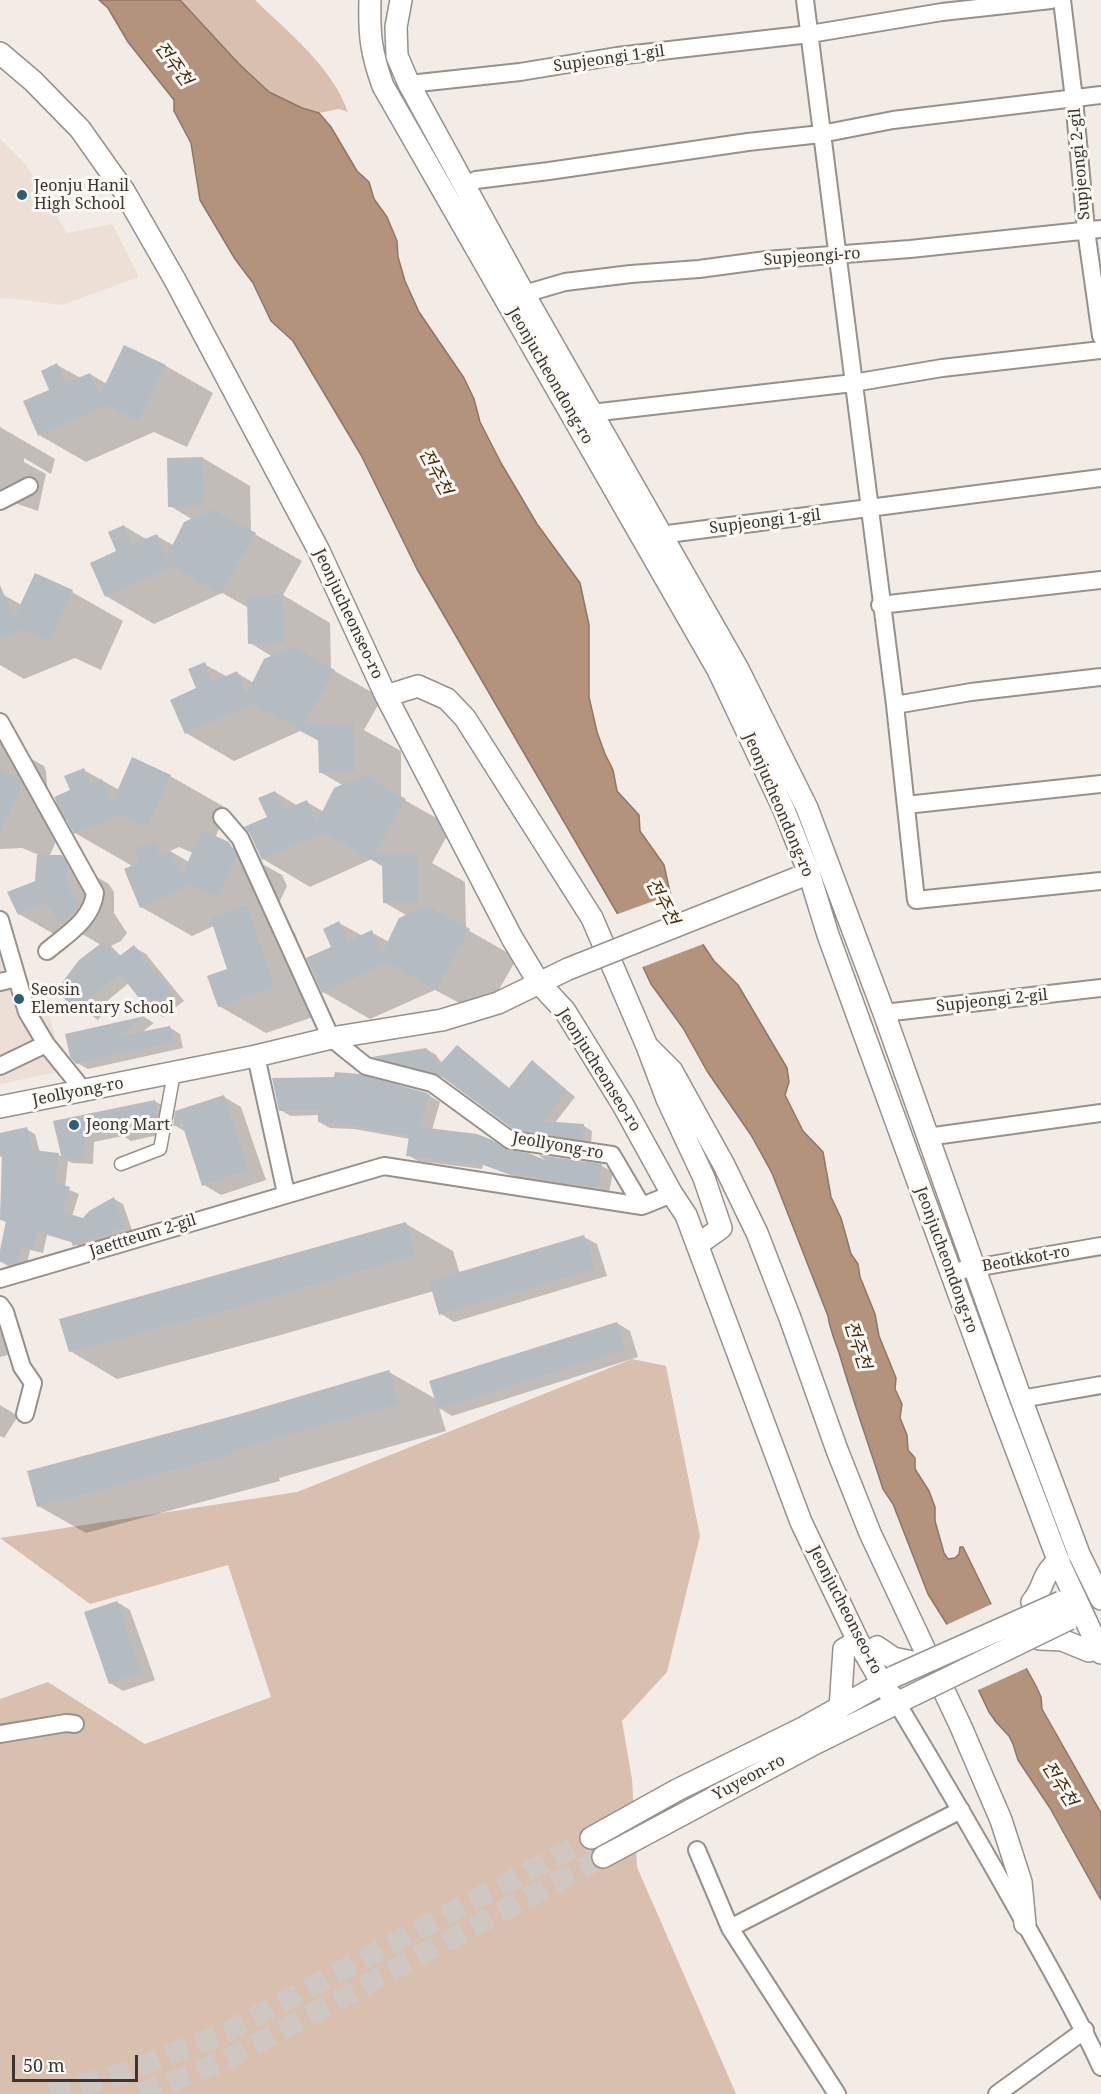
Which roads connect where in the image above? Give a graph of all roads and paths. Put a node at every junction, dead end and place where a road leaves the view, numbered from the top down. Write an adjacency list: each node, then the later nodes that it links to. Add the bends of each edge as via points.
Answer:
1 (370, 0): 35 (street, Jeonjucheondong-ro, via 373,59 383,86 718,670 784,810)
2 (400, 0): 8 (street, Jeonjucheondong-ro, via 397,56)
3 (805, 0): 6 (street)
4 (1051, 0): 6 (street, Supjeongi 1-gil, via 942,12)
5 (1062, 0): 10 (street, Supjeongi 2-gil)
6 (810, 34): 8 (street, Supjeongi 1-gil); 11 (street)
7 (0, 53): 28 (street, Jeonjucheonseo-ro, via 80,129 124,191 319,551)
8 (408, 84): 12 (street, Jeonjucheondong-ro)
9 (1101, 94): 10 (street, Supjeongi 2-gil)
10 (1074, 99): 11 (street, Supjeongi 2-gil, via 926,116); 13 (street, Supjeongi 2-gil)
11 (821, 134): 12 (street, via 476,180); 14 (street)
12 (464, 187): 15 (street, Jeonjucheondong-ro)
13 (1093, 229): 14 (street, Supjeongi-ro); 16 (street, Supjeongi 2-gil)
14 (837, 255): 15 (street, Supjeongi-ro, via 565,282); 18 (street)
15 (524, 294): 19 (street, Jeonjucheondong-ro)
16 (1101, 336)
17 (1101, 350): 18 (street)
18 (853, 383): 19 (street); 23 (street)
19 (591, 413): 24 (street, Jeonjucheondong-ro)
20 (1101, 478): 23 (street, Supjeongi 1-gil)
21 (29, 486): 22 (street)
22 (0, 501)
23 (869, 509): 24 (street, Supjeongi 1-gil); 26 (street)
24 (660, 535): 34 (street, Jeonjucheondong-ro, via 738,669 807,808)
25 (1101, 580): 26 (street)
26 (880, 605): 29 (street)
27 (1101, 677): 29 (street)
28 (386, 696): 41 (street, Jeonjucheonseo-ro); 46 (street, via 418,686 447,699 465,718 592,918)
29 (895, 705): 32 (street)
30 (0, 722): 38 (street, via 95,893 84,920)
31 (1101, 784): 32 (street)
32 (906, 805): 36 (street, via 916,900)
33 (222, 817): 44 (street, via 240,838)
34 (829, 865): 35 (street, Jeollyong-ro); 43 (street, Jeonjucheondong-ro)
35 (803, 876): 41 (street, Jeollyong-ro, bridge); 61 (street, Jeonjucheondong-ro)
36 (1101, 881)
37 (0, 920): 39 (street)
38 (47, 951)
39 (17, 978): 40 (street); 45 (street, via 27,1012)
40 (0, 982)
41 (539, 983): 44 (street, Jeollyong-ro, via 498,1003 442,1020); 56 (street, Jeonjucheonseo-ro, via 565,1011)
42 (1101, 988): 43 (street, Supjeongi 2-gil)
43 (884, 1013): 53 (street, Jeonjucheondong-ro)
44 (331, 1038): 47 (street, Jeollyong-ro); 57 (street, Jeollyong-ro, via 366,1066 432,1083 510,1140 612,1155)
45 (46, 1044): 48 (street); 50 (street)
46 (647, 1046): 58 (street, via 704,1178 721,1228); 84 (street, via 672,1071 757,1233 870,1533 961,1726 1000,1820 1021,1882)
47 (256, 1056): 49 (street, Jeollyong-ro); 55 (street)
48 (0, 1066)
49 (174, 1073): 50 (street, Jeollyong-ro); 54 (street, via 160,1149)
50 (84, 1091): 51 (street, Jeollyong-ro)
51 (0, 1107)
52 (1101, 1113): 53 (street)
53 (927, 1137): 60 (street, Jeonjucheondong-ro)
54 (122, 1164)
55 (286, 1193): 57 (street, via 384,1166); 62 (street, Jaettteum 2-gil)
56 (672, 1194): 57 (street); 58 (street, Jeonjucheonseo-ro, via 687,1215)
57 (642, 1206)
58 (697, 1245): 72 (street, Jeonjucheonseo-ro, via 801,1522)
59 (1101, 1246): 60 (street, Beotkkot-ro)
60 (973, 1268): 61 (street, Beotkkot-ro); 65 (street, Jeonjucheondong-ro)
61 (951, 1272): 67 (street, Jeonjucheondong-ro)
62 (0, 1279)
63 (0, 1305): 66 (street, via 22,1366 33,1383)
64 (1101, 1385): 65 (street)
65 (1021, 1399): 68 (street, Jeonjucheondong-ro, via 1078,1554)
66 (25, 1414)
67 (1053, 1565): 69 (street, Jeonjucheondong-ro); 70 (street, via 1032,1602)
68 (1099, 1592): 69 (street)
69 (1077, 1609): 70 (street, Yuyeon-ro, bridge); 71 (street, Yuyeon-ro, bridge); 73 (street, Jeonjucheondong-ro)
70 (1037, 1612): 74 (street, Yuyeon-ro, bridge)
71 (1038, 1634): 73 (street, via 1040,1639 1062,1640); 76 (street, Yuyeon-ro, bridge)
72 (866, 1647): 74 (street); 75 (street, Jeonjucheonseo-ro); 77 (street, via 844,1649)
73 (1093, 1649)
74 (922, 1664): 75 (street, Yuyeon-ro, bridge)
75 (888, 1680): 76 (street, Jeonjucheonseo-ro); 77 (street, Yuyeon-ro)
76 (901, 1701): 80 (street, Jeonjucheonseo-ro); 83 (street, Yuyeon-ro)
77 (840, 1708): 81 (street, Yuyeon-ro)
78 (75, 1724): 79 (street)
79 (0, 1734)
80 (961, 1810): 84 (street, Jeonjucheonseo-ro); 85 (street)
81 (591, 1838)
82 (697, 1850): 85 (street)
83 (603, 1857)
84 (1025, 1924): 86 (street, Jeonjucheonseo-ro)
85 (730, 1928): 88 (street)
86 (1085, 2030): 87 (street, Jeonjucheonseo-ro); 89 (street)
87 (1101, 2067)
88 (837, 2094)
89 (997, 2094)

